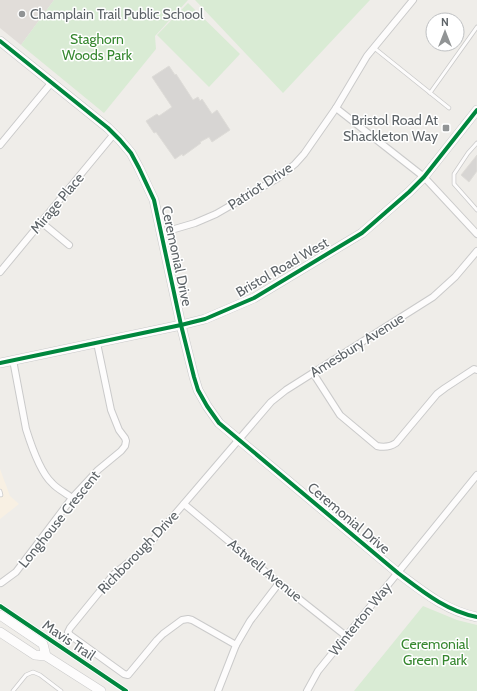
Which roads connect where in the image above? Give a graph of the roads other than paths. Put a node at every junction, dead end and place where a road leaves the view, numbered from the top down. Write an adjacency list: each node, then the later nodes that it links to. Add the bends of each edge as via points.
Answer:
1 (414, 0): 4 (street, Patriot Drive)
2 (477, 27): 6 (lane)
3 (0, 41): 5 (street, Ceremonial Drive)
4 (373, 47): 6 (lane); 7 (street, Patriot Drive)
5 (52, 82): 10 (street, Ceremonial Drive); 12 (street)
6 (430, 93): 8 (lane)
7 (336, 108): 13 (street); 16 (street, Patriot Drive, via 304,154 278,178 216,214 195,223)
8 (449, 108)
9 (477, 110): 13 (street, Bristol Road West)
10 (114, 134): 15 (street, Mirage Place); 16 (street, Ceremonial Drive, via 131,153 146,181 154,200)
11 (477, 143): 14 (lane, via 454,174 454,184)
12 (0, 144)
13 (424, 177): 17 (street); 21 (street, Bristol Road West, via 362,233 254,298 204,319)
14 (477, 210)
15 (41, 222): 18 (street); 20 (street, Mirage Place)
16 (161, 232): 21 (street, Ceremonial Drive)
17 (477, 234)
18 (69, 245)
19 (477, 251): 26 (street, Amesbury Avenue, via 455,277 433,297)
20 (0, 272)
21 (181, 325): 22 (street, Bristol Road West); 27 (street, Ceremonial Drive, via 198,390 219,423)
22 (97, 343): 23 (street, Bristol Road West); 29 (street, Longhouse Crescent, via 111,410 126,441 125,446)
23 (13, 360): 24 (street, Bristol Road West); 29 (street, via 26,429 38,461 52,484)
24 (0, 363)
25 (477, 370): 26 (street, via 474,369 437,394 396,443 384,448 377,446 340,415)
26 (313, 373): 27 (street, Amesbury Avenue, via 271,402)
27 (238, 440): 30 (street, Richborough Drive); 31 (street, Ceremonial Drive)
28 (477, 476): 31 (street, Winterton Way)
29 (72, 498): 32 (street, Longhouse Crescent, via 16,572)
30 (184, 504): 33 (street, Astwell Avenue); 38 (street, Richborough Drive, via 146,548 114,574 68,632 128,675 157,640 182,620 192,620)
31 (398, 573): 35 (street, Ceremonial Drive, via 428,596 454,611); 37 (street, Winterton Way)
32 (1, 583)
33 (279, 583): 37 (street, Astwell Avenue); 38 (street, via 250,621)
34 (0, 615): 39 (street, via 43,644)
35 (477, 617)
36 (0, 632): 39 (street, via 36,656)
37 (346, 636): 44 (street, Winterton Way, via 318,670)
38 (236, 645): 43 (street)
39 (46, 656): 42 (street)
40 (13, 691): 41 (lane, via 26,675 33,672)
41 (62, 691)
42 (101, 691)
43 (218, 691)
44 (307, 691)

